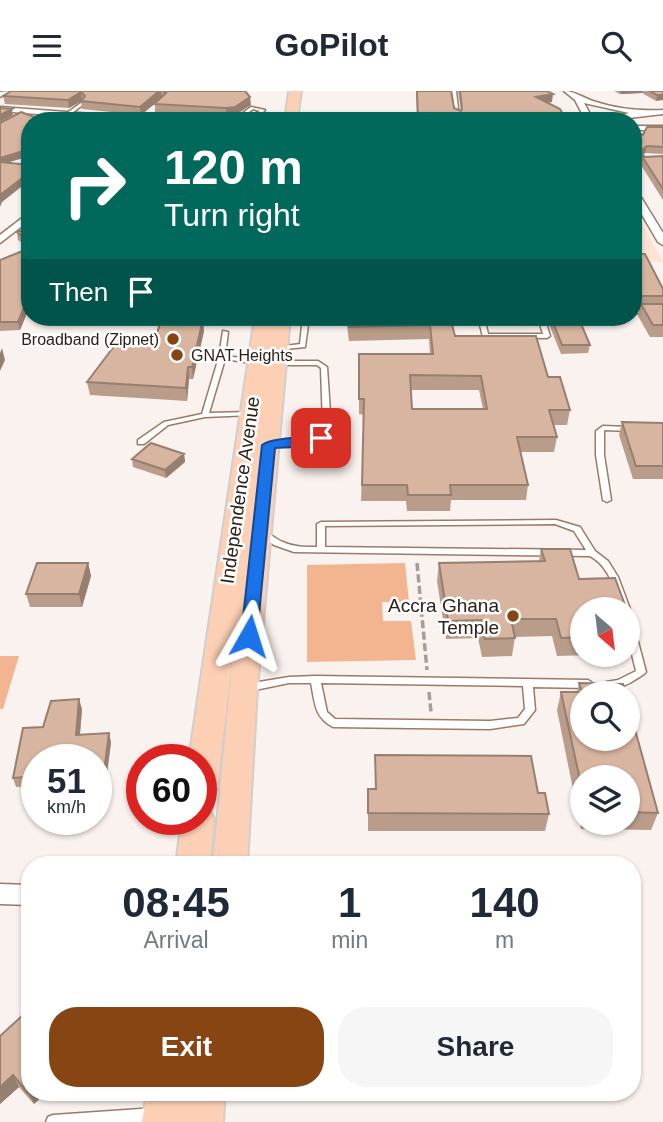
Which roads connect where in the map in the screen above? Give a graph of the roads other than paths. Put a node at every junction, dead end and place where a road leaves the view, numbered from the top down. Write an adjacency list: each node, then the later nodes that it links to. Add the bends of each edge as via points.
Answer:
1 (7, 91): 6 (street)
2 (295, 91): 18 (main road)
3 (308, 91): 19 (main road)
4 (454, 91): 20 (lane)
5 (559, 91): 7 (street)
6 (0, 95)
7 (573, 95): 21 (street); 22 (street, via 607,108)
8 (82, 104): 14 (lane)
9 (153, 108): 15 (lane)
10 (0, 109): 11 (street)
11 (28, 111): 13 (street)
12 (663, 111): 24 (street)
13 (41, 112)
14 (71, 112)
15 (149, 112)
16 (247, 112): 17 (lane, via 253,108)
17 (262, 112)
18 (292, 112)
19 (305, 112)
20 (457, 112)
21 (584, 112)
22 (639, 112)
23 (642, 112): 24 (street)
24 (647, 113): 26 (street)
25 (21, 114): 27 (lane)
26 (642, 114)
27 (18, 116)
28 (642, 128): 29 (street)
29 (663, 128)
30 (642, 207): 33 (street)
31 (21, 222): 32 (street)
32 (0, 240)
33 (663, 242)
34 (642, 311): 35 (lane)
35 (663, 311)
36 (268, 326): 42 (main road, Independence Avenue)
37 (281, 326): 42 (main road, Independence Avenue)
38 (300, 326): 42 (lane)
39 (483, 326): 40 (lane, via 485,336 547,336)
40 (544, 326)
41 (225, 333): 43 (lane)
42 (279, 355): 43 (lane); 44 (main road, Independence Avenue); 48 (main road, Independence Avenue); 48 (lane, via 324,367 327,427 321,438)
43 (222, 357): 45 (lane)
44 (250, 414): 45 (lane); 58 (main road, Independence Avenue)
45 (205, 415): 47 (lane, via 166,423)
46 (644, 430): 49 (lane, via 600,431)
47 (141, 442)
48 (269, 445): 50 (main road, Independence Avenue)
49 (607, 500)
50 (261, 532): 51 (lane, via 294,549); 57 (main road, Independence Avenue)
51 (321, 550): 52 (lane); 52 (lane, via 321,524 556,522 577,529)
52 (592, 554): 53 (lane, via 609,565)
53 (621, 597)
54 (640, 667): 56 (lane, via 641,671 620,684)
55 (315, 679): 56 (lane); 56 (lane, via 323,714 333,723 491,725 521,721 530,710); 57 (lane)
56 (528, 683)
57 (243, 689): 61 (main road, Independence Avenue)
58 (207, 744)
59 (196, 835): 60 (main road)
60 (194, 856)
61 (231, 856)
62 (0, 894): 63 (street)
63 (21, 895)
64 (192, 1101): 65 (main road)
65 (174, 1113): 66 (lane)
66 (53, 1122)

